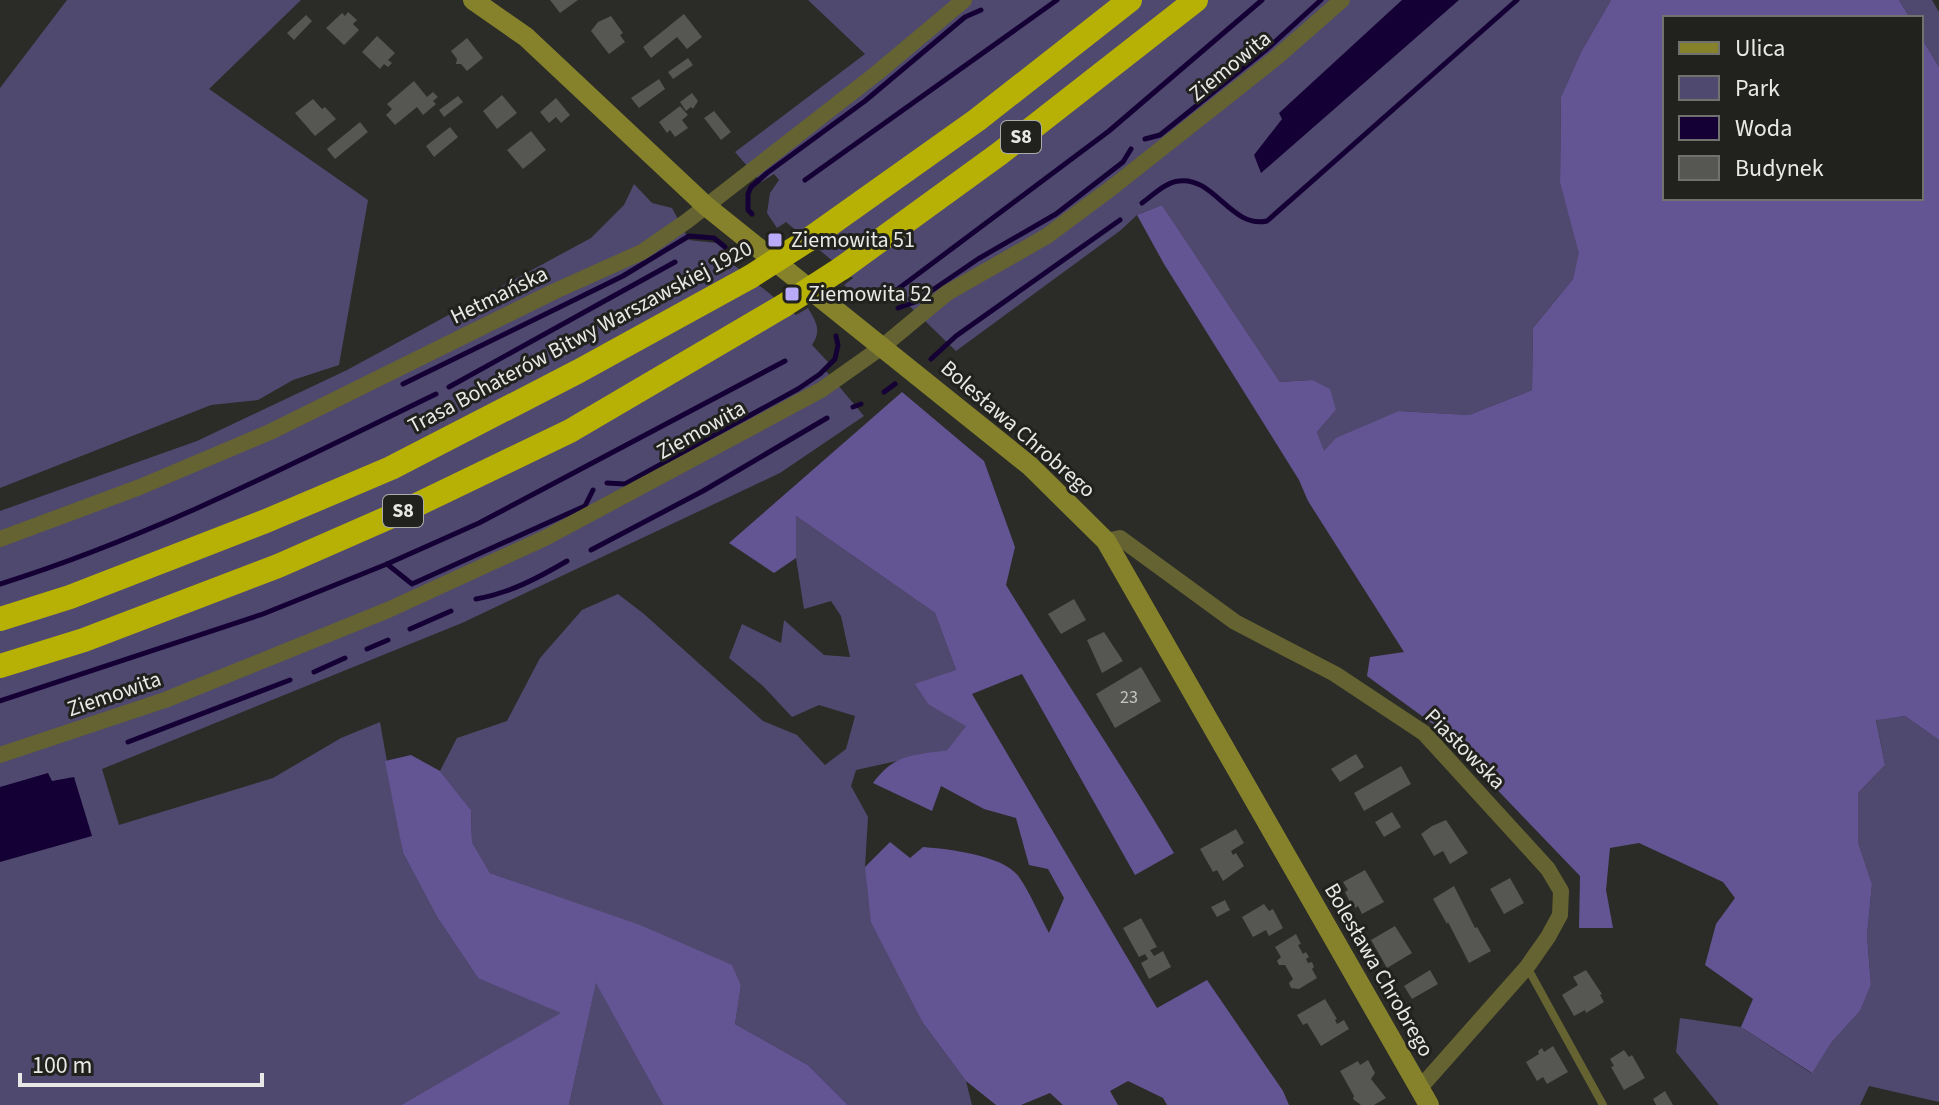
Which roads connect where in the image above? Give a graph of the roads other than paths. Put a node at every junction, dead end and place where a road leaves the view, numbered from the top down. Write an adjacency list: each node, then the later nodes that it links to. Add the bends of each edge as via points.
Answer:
1 (473, 0): 6 (street, Bolesława Chrobrego, via 526,37)
2 (964, 0): 6 (street, Hetmańska)
3 (1130, 0): 10 (highway, Trasa Bohaterów Bitwy Warszawskiej 1920 / S8, bridge, via 977,120 808,240 579,371 391,468 70,597)
4 (1196, 0): 11 (highway, S8, bridge, via 842,268 570,431 278,566)
5 (1342, 0): 7 (street, Ziemowita, via 1114,186 1047,236 947,293)
6 (706, 206): 7 (street, Bolesława Chrobrego); 8 (street, Hetmańska, via 642,252 338,399 140,487)
7 (882, 347): 9 (street, Bolesława Chrobrego, via 1030,466); 12 (street, Ziemowita, via 821,390 485,566 291,651)
8 (0, 539)
9 (1106, 541): 13 (street, Piastowska, via 1120,538 1235,622 1335,674 1424,733 1548,869 1561,891 1560,915); 14 (street, Bolesława Chrobrego)
10 (0, 619)
11 (0, 666)
12 (0, 755)
13 (1527, 967): 14 (street, Piastowska); 15 (lane)
14 (1424, 1099)
15 (1603, 1105)

